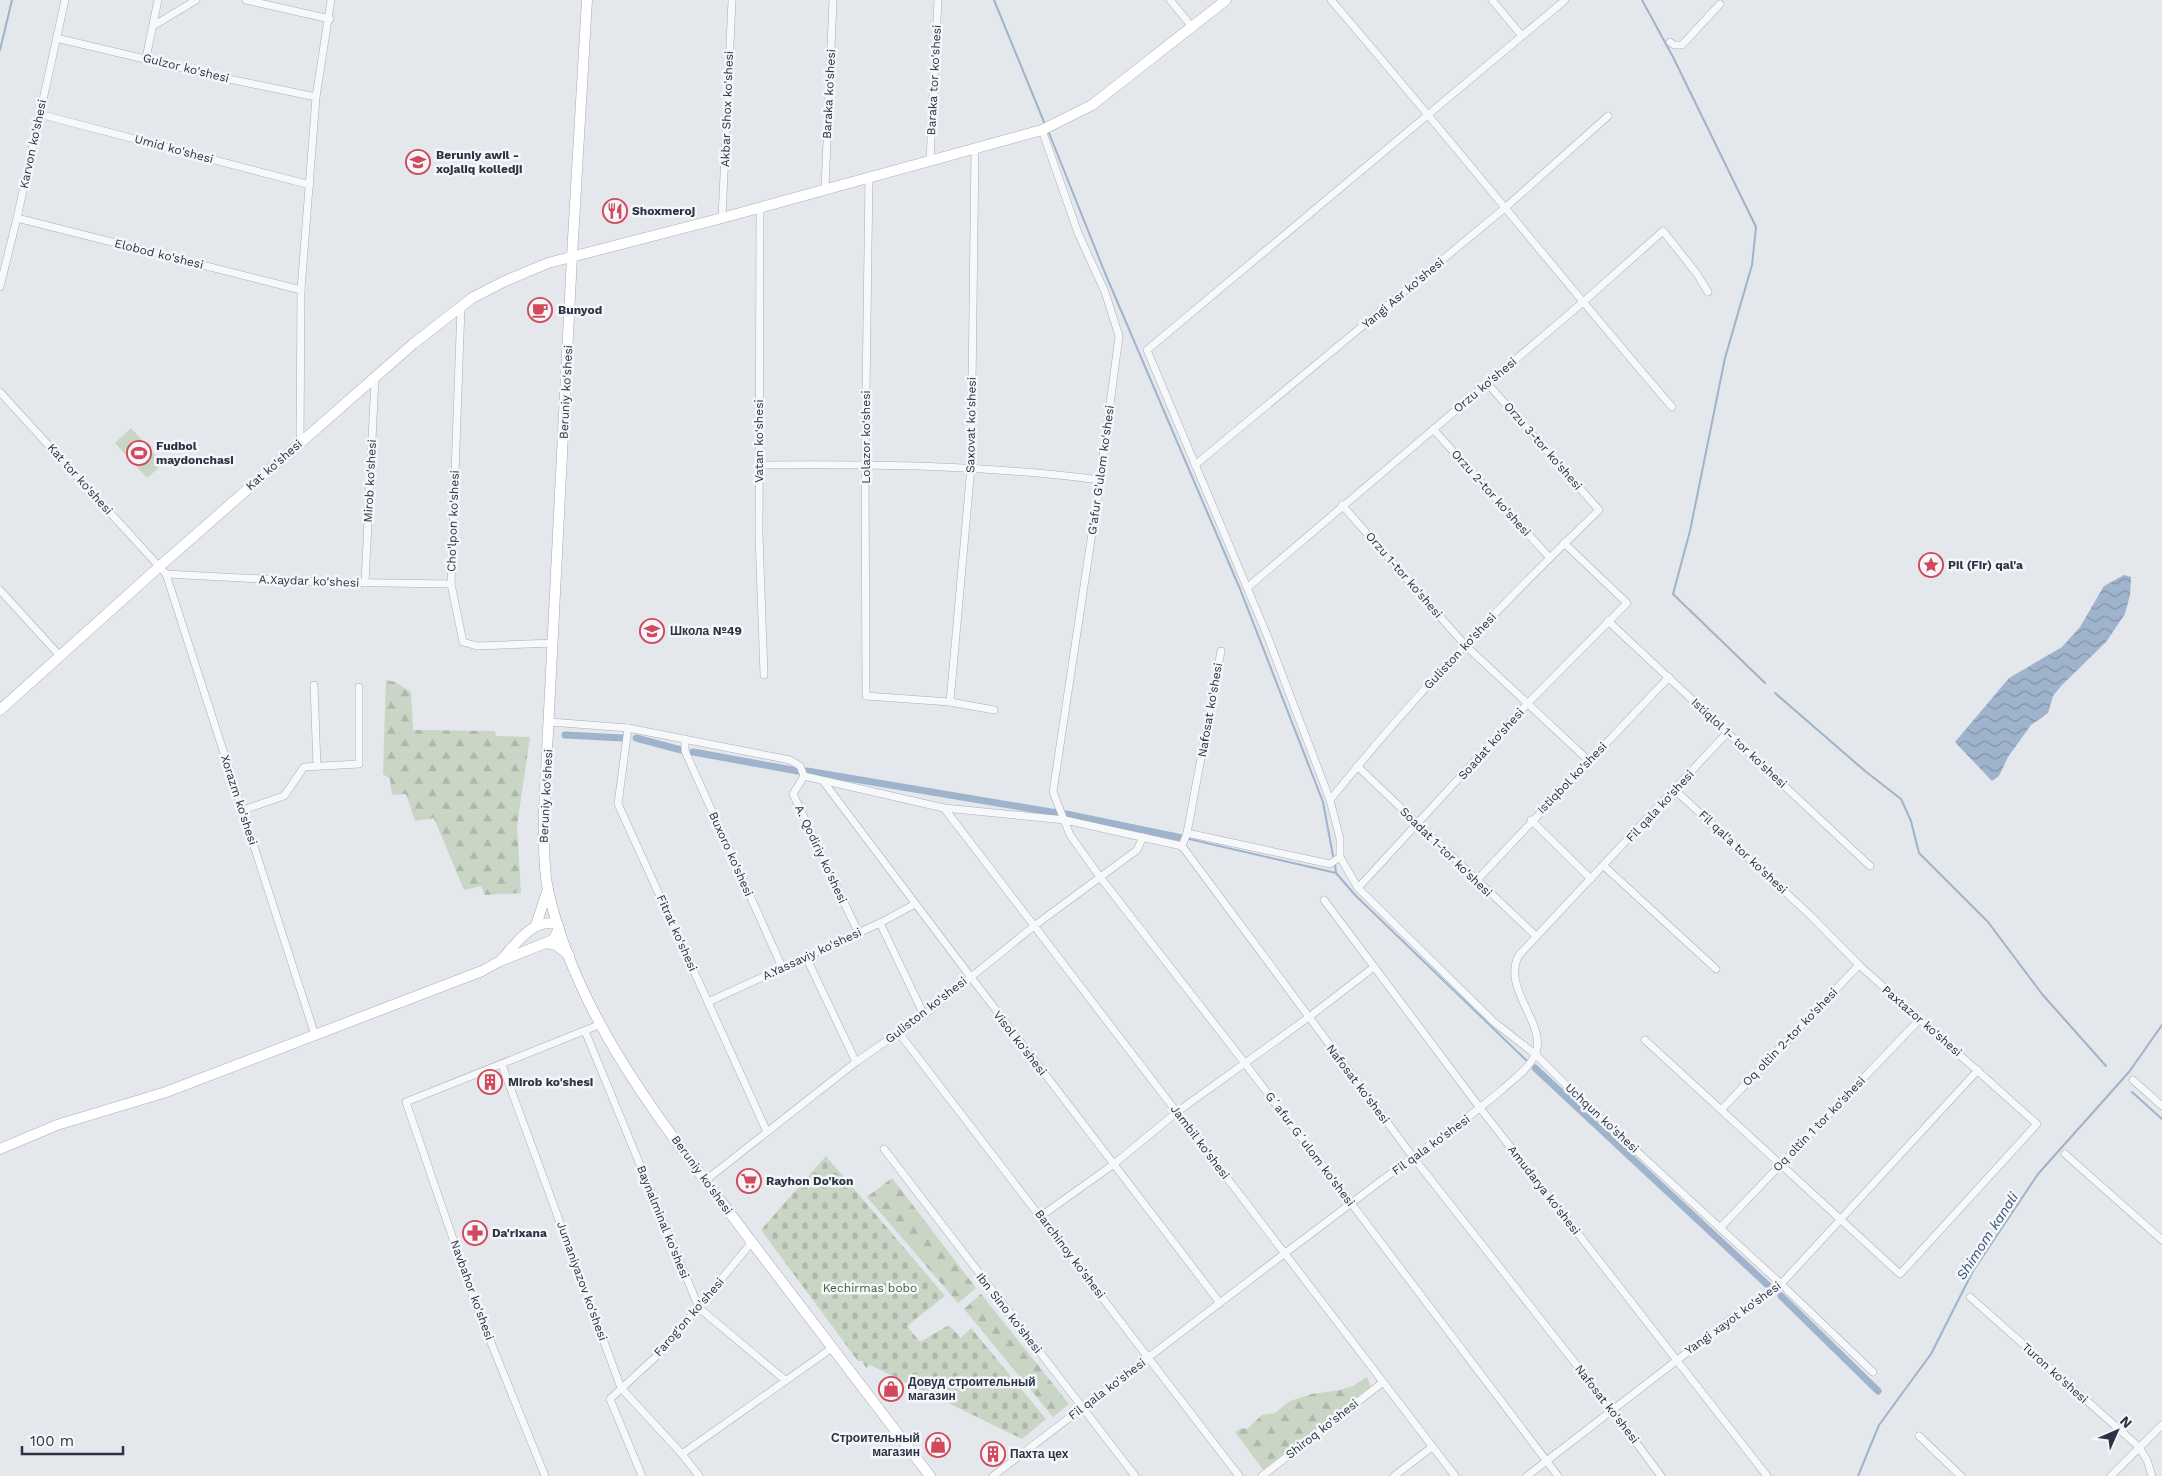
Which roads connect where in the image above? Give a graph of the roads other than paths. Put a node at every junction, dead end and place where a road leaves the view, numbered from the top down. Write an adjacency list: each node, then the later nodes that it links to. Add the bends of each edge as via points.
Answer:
1 (65, 0): 20 (street, Karvon ko'shesi)
2 (158, 0): 17 (street)
3 (196, 0): 17 (street)
4 (246, 0): 16 (street)
5 (331, 0): 16 (street)
6 (587, 0): 37 (street, Beruniy ko'shesi)
7 (732, 0): 36 (street, Akbar Shox ko'shesi)
8 (833, 0): 32 (street, Baraka ko'shesi)
9 (938, 0): 29 (street, Baraka tor ko'shesi)
10 (1170, 0): 18 (street)
11 (1226, 0): 18 (street, Kat ko'shesi)
12 (1331, 0): 25 (street)
13 (1492, 0): 19 (street)
14 (1565, 0): 19 (street)
15 (1720, 4): 21 (street, via 1682,45)
16 (330, 19): 23 (street)
17 (153, 26): 22 (street)
18 (1193, 28): 27 (street, Kat ko'shesi, via 1092,105)
19 (1522, 36): 25 (street)
20 (56, 38): 22 (street, Gulzor ko'shesi); 24 (street, Karvon ko'shesi)
21 (1670, 42)
22 (146, 58): 23 (street, Gulzor ko'shesi)
23 (316, 97): 31 (street)
24 (39, 114): 31 (street, Umid ko'shesi); 35 (street, Karvon ko'shesi)
25 (1430, 115): 33 (street); 51 (street, via 1147,350)
26 (1608, 116): 33 (street, Yangi Asr ko'shesi)
27 (1042, 130): 28 (street, Kat ko'shesi); 53 (street, G'afur G'ulom ko'shesi, via 1119,336)
28 (975, 148): 29 (street, Kat ko'shesi); 52 (street, Saxovat ko'shesi)
29 (930, 160): 30 (street, Kat ko'shesi)
30 (869, 178): 32 (street, Kat ko'shesi); 49 (street, Lolazor ko'shesi)
31 (310, 185): 39 (street)
32 (825, 188): 34 (street, Kat ko'shesi)
33 (1506, 207): 41 (street); 51 (street, Yangi Asr ko'shesi)
34 (760, 208): 36 (street, Kat ko'shesi); 50 (street, Vatan ko'shesi)
35 (17, 218): 38 (street, Karvon ko'shesi); 39 (street, Elobod ko'shesi)
36 (722, 218): 37 (street, Kat ko'shesi)
37 (572, 256): 42 (street, Kat ko'shesi, via 505,281); 64 (street, Beruniy ko'shesi)
38 (0, 287)
39 (301, 290): 48 (street)
40 (1708, 292): 41 (street, Orzu ko'shesi, via 1698,274 1663,231)
41 (1582, 303): 44 (street, Orzu ko'shesi); 46 (street)
42 (461, 307): 43 (street, Kat ko'shesi); 60 (street, Cho'lpon ko'shesi)
43 (375, 378): 48 (street, Kat ko'shesi); 59 (street, Mirob ko'shesi)
44 (1487, 383): 47 (street, Orzu ko'shesi); 55 (street, Orzu 3-tor ko'shesi)
45 (0, 392): 58 (street, Kat tor ko'shesi)
46 (1672, 407)
47 (1433, 429): 54 (street, Orzu ko'shesi); 57 (street, Orzu 2-tor ko'shesi)
48 (300, 443): 58 (street, Kat ko'shesi)
49 (865, 464): 50 (street); 52 (street); 72 (street, Lolazor ko'shesi, via 866,696)
50 (759, 465): 68 (street, Vatan ko'shesi)
51 (1194, 465): 61 (street)
52 (971, 467): 53 (street); 72 (street, Saxovat ko'shesi)
53 (1100, 480): 89 (street, G'afur G'ulom ko'shesi, via 1053,792)
54 (1342, 505): 61 (street, Orzu ko'shesi); 65 (street, Orzu 1-tor ko'shesi)
55 (1599, 510): 56 (street, Guliston ko'shesi)
56 (1564, 543): 57 (street, Guliston ko'shesi); 63 (street, Soadat ko'shesi, via 1627,603)
57 (1549, 557): 65 (street, Guliston ko'shesi)
58 (163, 570): 59 (street, A.Xaydar ko'shesi); 67 (street, Kat ko'shesi); 88 (street, Xorazm ko'shesi)
59 (365, 583): 60 (street, A.Xaydar ko'shesi)
60 (451, 584): 64 (street, Cho'lpon ko'shesi, via 462,642 477,646)
61 (1248, 587): 86 (street)
62 (0, 590): 67 (street)
63 (1608, 621): 69 (street, Istiqlol 1- tor ko'shesi); 73 (street, Soadat ko'shesi)
64 (554, 643): 76 (street, Beruniy ko'shesi)
65 (1465, 645): 73 (street, Orzu 1-tor ko'shesi); 82 (street, Guliston ko'shesi)
66 (1220, 651): 92 (street, Nafosat ko'shesi)
67 (60, 656): 74 (street, Kat ko'shesi)
68 (764, 675)
69 (1668, 677): 78 (street, Istiqlol 1- tor ko'shesi); 80 (street, Istiqbol ko'shesi)
70 (314, 685): 81 (street)
71 (359, 687): 81 (street, via 359,764)
72 (950, 702): 75 (street)
73 (1528, 703): 80 (street, Orzu 1-tor ko'shesi); 91 (street, Soadat ko'shesi)
74 (0, 710)
75 (994, 710)
76 (550, 722): 77 (street); 101 (street, Beruniy ko'shesi, via 544,852)
77 (628, 728): 79 (street); 121 (street, Fitrat ko'shesi, via 618,804)
78 (1727, 733): 85 (street, Fil qala ko'shesi); 97 (street, Istiqlol 1- tor ko'shesi)
79 (685, 738): 83 (street, via 790,760 800,766); 118 (street, Buxoro ko'shesi, via 685,751)
80 (1588, 760): 90 (street, Istiqbol ko'shesi)
81 (317, 766): 88 (street, via 304,767 284,796)
82 (1357, 766): 86 (street, Guliston ko'shesi); 91 (street, Soadat 1-tor ko'shesi)
83 (804, 776): 84 (street); 110 (street, A. Qodiriy ko'shesi, via 793,794)
84 (823, 781): 87 (street); 104 (street, Visol ko'shesi)
85 (1675, 790): 96 (street, Fil qala ko'shesi); 105 (street, Fil qal'a tor ko'shesi)
86 (1330, 800): 95 (street, via 1340,839)
87 (944, 808): 89 (street); 108 (street, Jambil ko'shesi)
88 (243, 810): 128 (street, Xorazm ko'shesi)
89 (1065, 820): 93 (street); 98 (street, Gʻafur Gʻulom ko'shesi, via 1070,835)
90 (1531, 820): 99 (street); 100 (street, Istiqbol ko'shesi)
91 (1417, 824): 100 (street, Soadat 1-tor ko'shesi); 102 (street, Soadat ko'shesi)
92 (1188, 833): 94 (street, Nafosat ko'shesi); 95 (street, via 1330,864)
93 (1143, 837): 94 (street); 98 (street, Guliston ko'shesi, via 1137,850)
94 (1182, 846): 123 (street, Nafosat ko'shesi)
95 (1340, 856): 102 (street, Uchqun ko'shesi)
96 (1604, 866): 99 (street, Fil qala ko'shesi); 119 (street)
97 (1870, 866)
98 (1100, 877): 108 (street, Guliston ko'shesi); 132 (street, Gʻafur Gʻulom ko'shesi)
99 (1592, 879): 111 (street, Fil qala ko'shesi)
100 (1476, 881): 111 (street, Soadat 1-tor ko'shesi)
101 (548, 888): 107 (street); 109 (street, Beruniy ko'shesi)
102 (1358, 888): 130 (street, Uchqun ko'shesi, via 1494,1022)
103 (1324, 900): 117 (street, Amudarya ko'shesi)
104 (914, 904): 106 (street, A.Yassaviy ko'shesi); 120 (street, Visol ko'shesi)
105 (1810, 915): 116 (street, Paxtazor ko'shesi)
106 (880, 923): 110 (street, A.Yassaviy ko'shesi); 122 (street)
107 (536, 925): 109 (street, via 545,922); 115 (street)
108 (1034, 926): 120 (street, Guliston ko'shesi); 139 (street, Jambil ko'shesi)
109 (559, 927): 112 (street, via 553,940); 113 (street, Beruniy ko'shesi)
110 (858, 932): 114 (street, A.Yassaviy ko'shesi)
111 (1536, 936): 130 (street, Fil qala ko'shesi, via 1519,955 1513,969 1514,980 1536,1036)
112 (546, 943): 113 (street, via 556,945); 115 (street)
113 (570, 956): 125 (street, Beruniy ko'shesi)
114 (806, 957): 118 (street, A.Yassaviy ko'shesi); 131 (street)
115 (500, 961): 128 (street, via 482,971)
116 (1859, 965): 124 (street, Paxtazor ko'shesi); 138 (street, Oq oltin 2-tor ko'shesi)
117 (1374, 967): 123 (street); 137 (street, Amudarya ko'shesi)
118 (782, 968): 121 (street, A.Yassaviy ko'shesi)
119 (1716, 970)
120 (970, 976): 122 (street, Guliston ko'shesi); 146 (street, Visol ko'shesi)
121 (708, 1002): 140 (street, Fitrat ko'shesi)
122 (924, 1015): 127 (street, Guliston ko'shesi)
123 (1309, 1017): 132 (street); 144 (street, Nafosat ko'shesi)
124 (1920, 1020): 134 (street, Paxtazor ko'shesi); 145 (street, Oq oltin 1 tor ko'shesi)
125 (601, 1024): 126 (street); 147 (street, Beruniy ko'shesi, via 623,1064)
126 (585, 1032): 133 (street); 158 (street, Baynalminal ko'shesi)
127 (899, 1033): 131 (street, Guliston ko'shesi); 149 (street, Barchinoy ko'shesi)
128 (315, 1035): 141 (street, via 166,1092 57,1124)
129 (1645, 1040): 138 (street)
130 (1536, 1054): 137 (street, Fil qala ko'shesi, via 1528,1067); 151 (street, Uchqun ko'shesi)
131 (856, 1062): 140 (street, Guliston ko'shesi)
132 (1244, 1062): 139 (street); 148 (street, Gʻafur Gʻulom ko'shesi)
133 (502, 1065): 165 (street, Jumaniyazov ko'shesi); 174 (street, Navbahor ko'shesi, via 406,1102 475,1303)
134 (1978, 1070): 150 (street, Yangi xayot ko'shesi); 150 (street, Paxtazor ko'shesi, via 2037,1124 1900,1274)
135 (2133, 1080): 136 (street)
136 (2162, 1106)
137 (1480, 1108): 144 (street, Fil qala ko'shesi); 161 (street, Amudarya ko'shesi)
138 (1722, 1109): 145 (street)
139 (1178, 1112): 146 (street); 154 (street, Jambil ko'shesi)
140 (767, 1132): 147 (street, Guliston ko'shesi)
141 (0, 1149)
142 (884, 1150): 166 (street, Ibn Sino ko'shesi)
143 (2065, 1154): 152 (street)
144 (1413, 1157): 148 (street, Fil qala ko'shesi); 167 (street, Nafosat ko'shesi)
145 (1781, 1163): 150 (street); 151 (street, Oq oltin 1 tor ko'shesi)
146 (1114, 1164): 149 (street); 157 (street, Visol ko'shesi)
147 (706, 1180): 153 (street, Beruniy ko'shesi)
148 (1351, 1204): 154 (street, Fil qala ko'shesi); 173 (street, Gʻafur Gʻulom ko'shesi)
149 (1041, 1216): 160 (street, Barchinoy ko'shesi)
150 (1841, 1220): 155 (street, Yangi xayot ko'shesi)
151 (1720, 1228): 155 (street, Uchqun ko'shesi)
152 (2162, 1240)
153 (752, 1242): 158 (street, Farog'on ko'shesi); 159 (street, Beruniy ko'shesi)
154 (1284, 1254): 157 (street, Fil qala ko'shesi); 164 (street, Jambil ko'shesi)
155 (1781, 1284): 161 (street, Yangi xayot ko'shesi); 162 (street, Uchqun ko'shesi)
156 (1970, 1298): 171 (street, Turon ko'shesi)
157 (1220, 1303): 160 (street, Fil qala ko'shesi)
158 (699, 1308): 163 (street, Baynalminal ko'shesi); 165 (street, Farog'on ko'shesi, via 662,1351)
159 (832, 1348): 163 (street); 177 (street, Beruniy ko'shesi)
160 (1149, 1358): 166 (street, Fil qala ko'shesi); 180 (street, Barchinoy ko'shesi)
161 (1676, 1360): 167 (street, Yangi xayot ko'shesi); 187 (street, Amudarya ko'shesi)
162 (1873, 1372)
163 (786, 1380): 172 (street)
164 (1382, 1382): 170 (street, Jambil ko'shesi); 181 (street, Shiroq ko'shesi)
165 (621, 1388): 172 (street, Jumaniyazov ko'shesi); 175 (street, Farog'on ko'shesi, via 610,1399)
166 (1082, 1407): 178 (street, Fil qala ko'shesi); 179 (street, Ibn Sino ko'shesi)
167 (1612, 1410): 173 (street, Yangi xayot ko'shesi); 186 (street, Nafosat ko'shesi)
168 (2160, 1427): 171 (street)
169 (1919, 1436): 188 (street)
170 (1432, 1447): 182 (street); 183 (street, Jambil ko'shesi)
171 (2138, 1447): 189 (street); 190 (street, Turon ko'shesi)
172 (682, 1454): 176 (street, Jumaniyazov ko'shesi)
173 (1546, 1461): 184 (street, Yangi xayot ko'shesi); 185 (street, Gʻafur Gʻulom ko'shesi)
174 (545, 1476)
175 (642, 1476)
176 (699, 1476)
177 (930, 1476)
178 (992, 1476)
179 (1135, 1476)
180 (1239, 1476)
181 (1262, 1476)
182 (1394, 1476)
183 (1455, 1476)
184 (1527, 1476)
185 (1558, 1476)
186 (1661, 1476)
187 (1767, 1476)
188 (1961, 1476)
189 (2111, 1476)
190 (2152, 1476)

